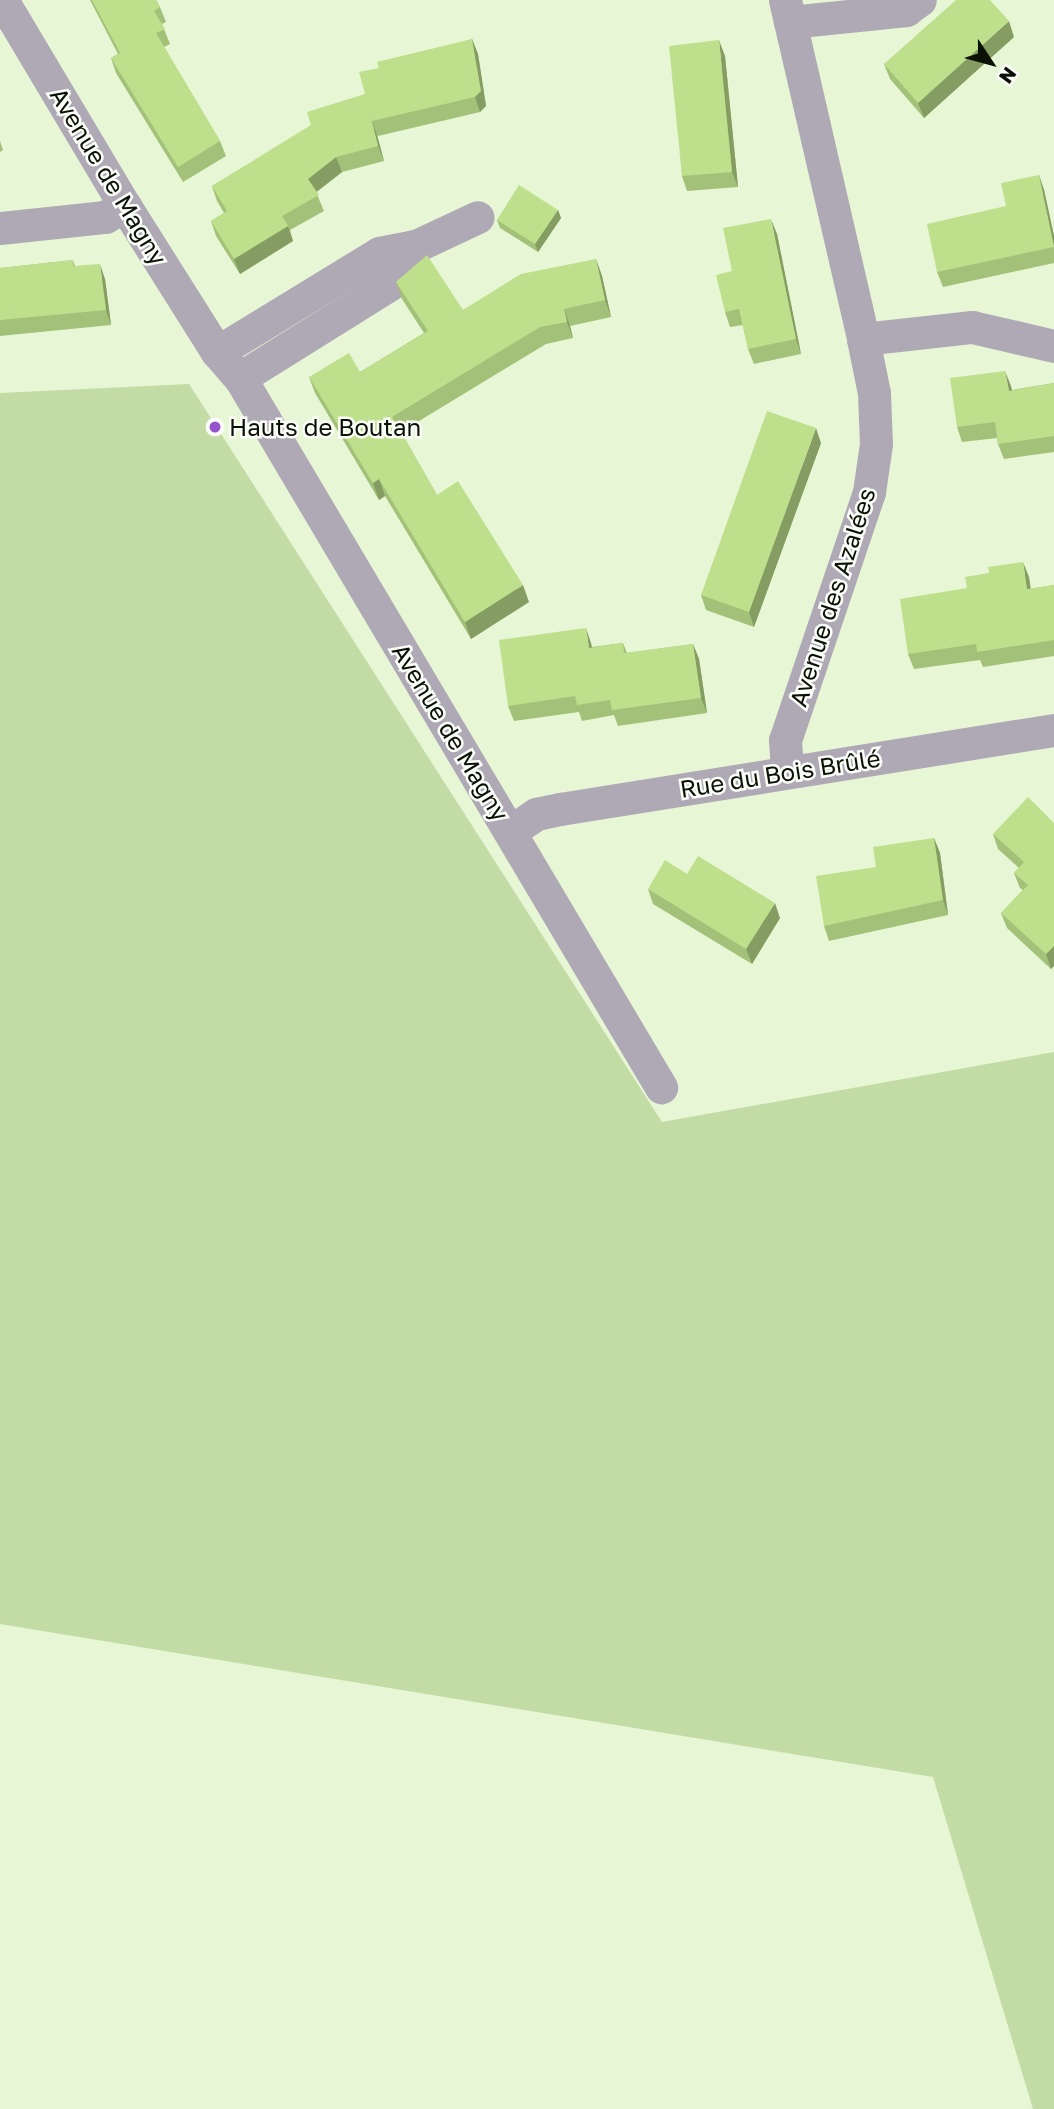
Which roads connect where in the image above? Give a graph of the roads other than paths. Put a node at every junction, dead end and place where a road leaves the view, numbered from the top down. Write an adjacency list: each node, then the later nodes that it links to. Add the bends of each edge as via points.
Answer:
1 (2, 0): 4 (street, Avenue de Magny)
2 (920, 0): 3 (street, Avenue des Azalées, via 906,10)
3 (787, 11): 8 (street, Avenue des Azalées)
4 (125, 206): 6 (street, via 105,217); 10 (street, Avenue de Magny)
5 (478, 218): 7 (street)
6 (0, 228)
7 (416, 246): 10 (street, via 379,253); 11 (street, via 395,281)
8 (863, 339): 9 (street, via 972,327); 13 (street, Avenue des Azalées, via 874,393 876,444 869,492 785,740)
9 (1054, 346)
10 (217, 352): 11 (street, Avenue de Magny)
11 (240, 377): 14 (street, Avenue de Magny)
12 (1054, 730): 13 (street, Rue du Bois Brûlé)
13 (787, 771): 14 (street, Rue du Bois Brûlé, via 536,814)
14 (511, 831): 15 (street, Avenue de Magny)
15 (661, 1087)

